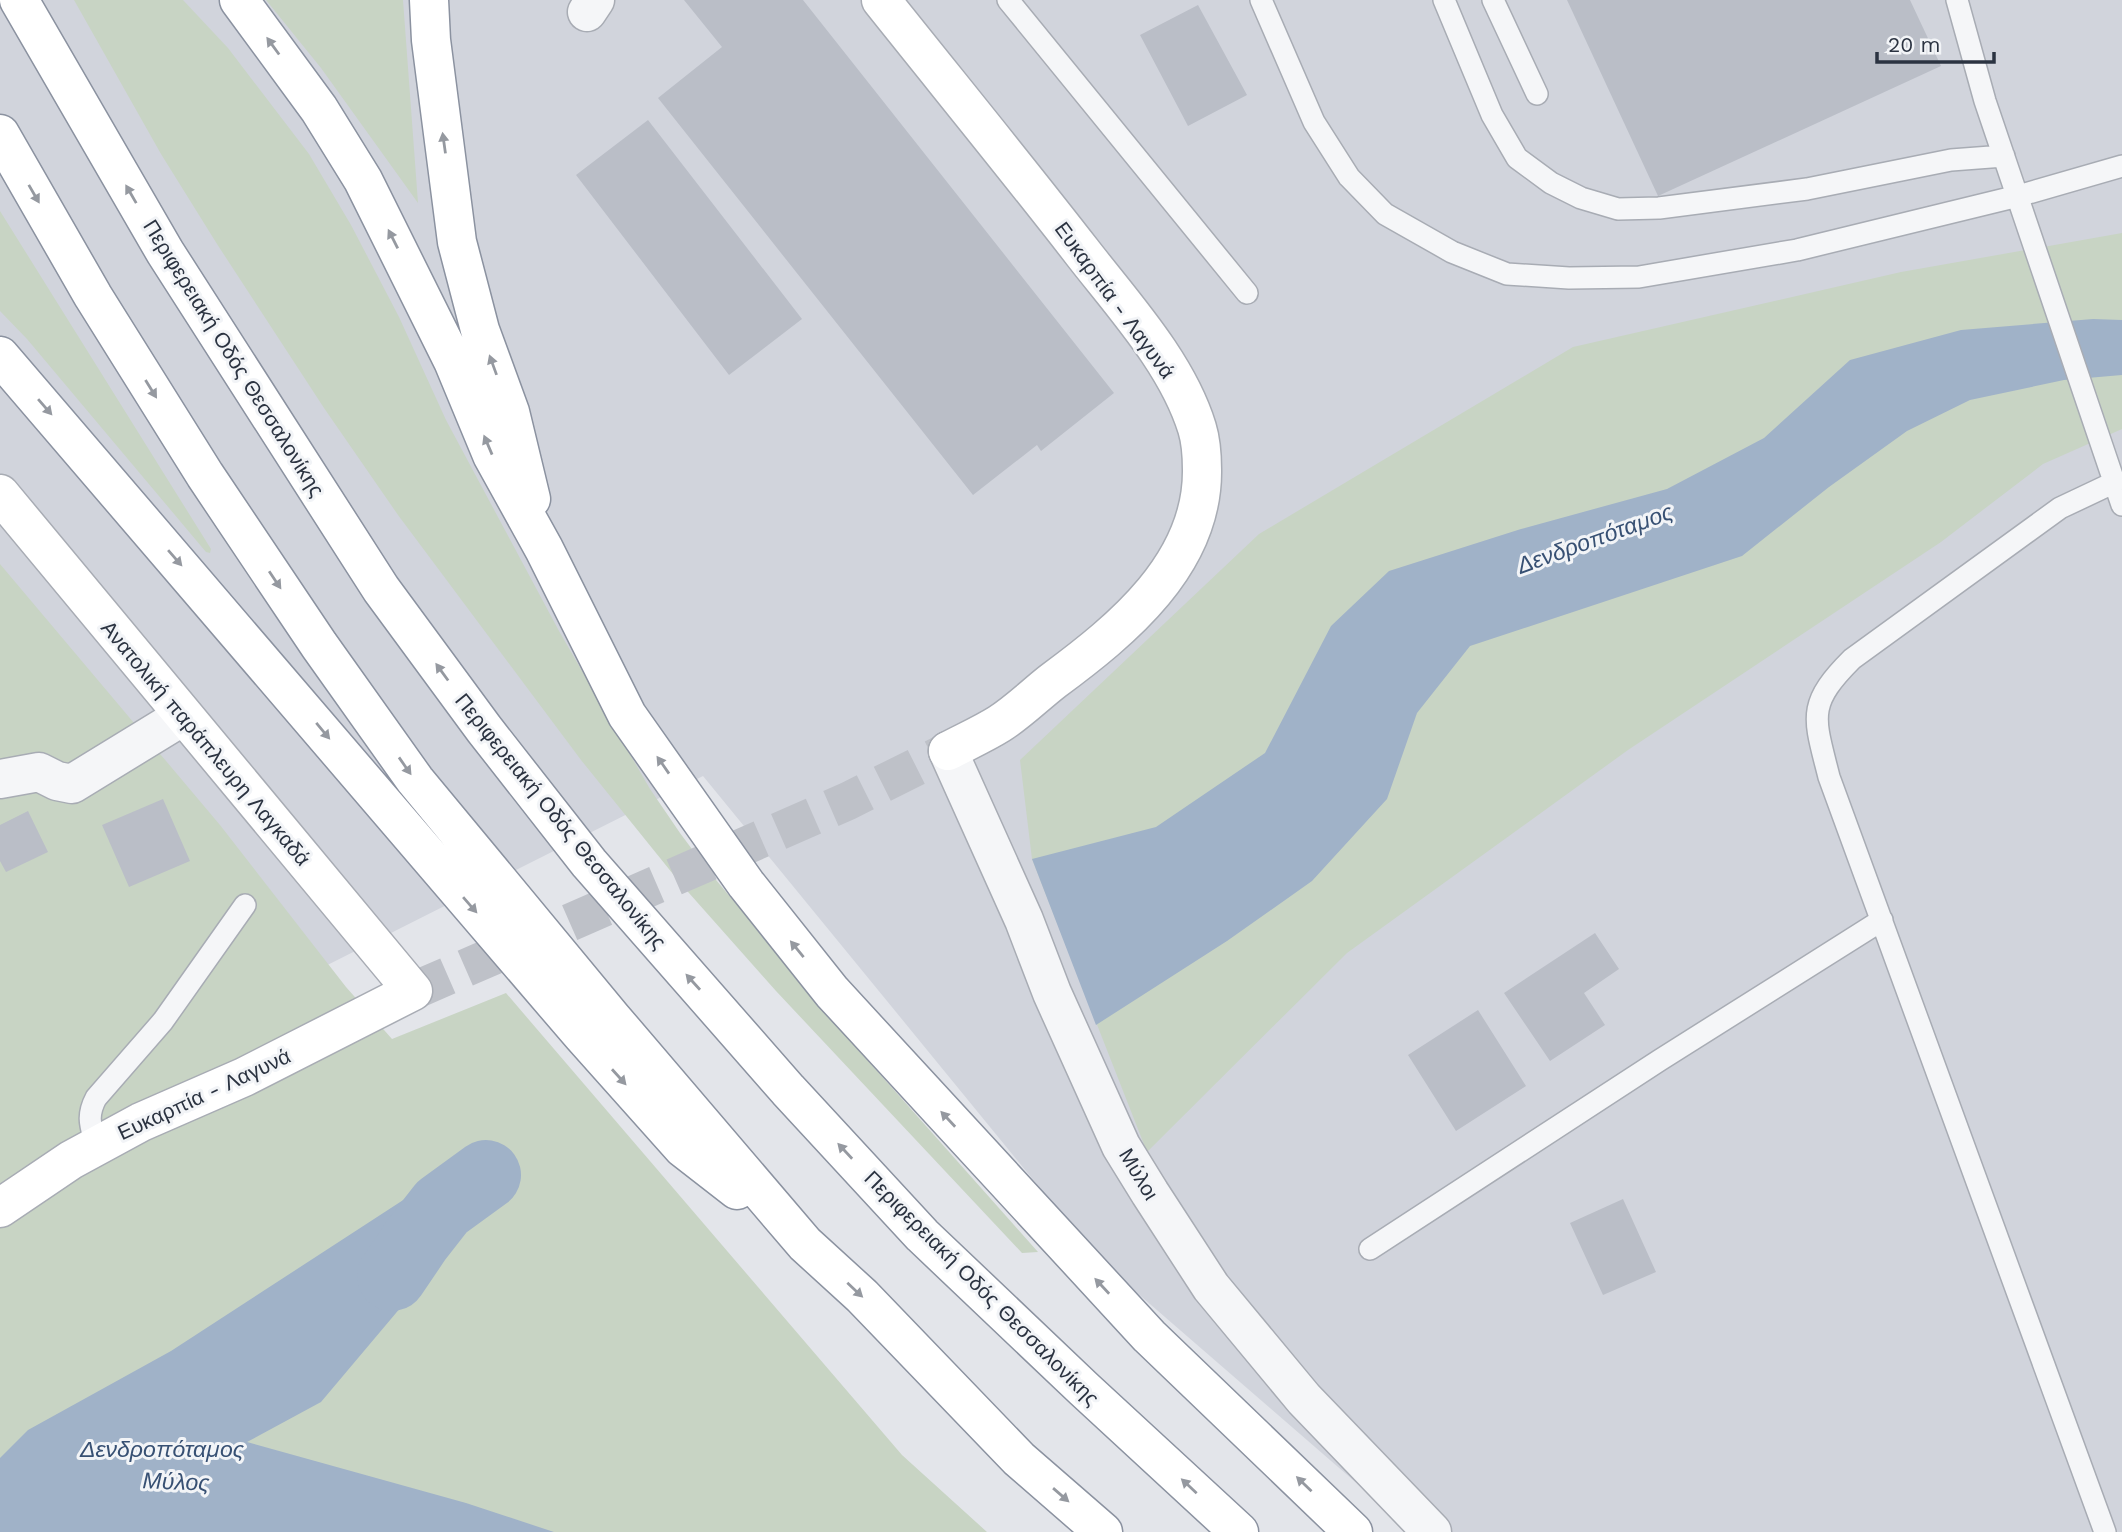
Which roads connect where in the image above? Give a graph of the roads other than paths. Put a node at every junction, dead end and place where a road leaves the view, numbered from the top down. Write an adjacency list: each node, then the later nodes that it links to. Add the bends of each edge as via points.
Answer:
1 (19, 0): 32 (main road, Περιφερειακή Οδός Θεσσαλονίκης, one-way to 1, via 922,1235 589,863 381,589 165,252)
2 (239, 0): 20 (main road, one-way to 2, via 492,455 453,361 363,180 319,109)
3 (429, 0): 20 (main road, one-way to 3, via 510,412 480,330 457,242)
4 (881, 0): 22 (main road, Ευκαρπία - Λαγυνά, via 1168,367 1198,430 1202,458 1198,510 1188,537 1148,599 1102,645 1001,723)
5 (1009, 0): 15 (lane)
6 (1261, 0): 14 (lane, via 1314,122 1349,177 1385,214 1452,251 1507,274 1639,277 1797,250)
7 (1444, 0): 12 (lane, via 1492,115 1517,158 1581,198 1618,209 1807,189 1951,160)
8 (1493, 0): 10 (lane)
9 (1957, 0): 12 (lane)
10 (1537, 94)
11 (0, 134): 29 (main road, one-way to 29, via 93,296 205,475 415,780)
12 (2004, 156): 14 (lane)
13 (2122, 166): 14 (lane)
14 (2018, 197): 17 (lane)
15 (1247, 293)
16 (0, 356): 29 (main road, one-way to 29, via 683,1148)
17 (2115, 482): 19 (lane); 25 (lane, via 2060,508 1852,659 1831,680 1818,703 1816,726 1829,777)
18 (0, 494): 21 (main road, Ανατολική παράπλευρη Λαγκαδά)
19 (2122, 505)
20 (544, 549): 33 (main road, one-way to 20, via 1149,1336 832,992 746,884 628,715)
21 (183, 716): 23 (street, via 72,785 39,772); 26 (main road, Ανατολική παράπλευρη Λαγκαδά)
22 (948, 751): 34 (street, Μύλοι, via 1121,1146 1150,1193 1220,1297 1304,1399)
23 (0, 779)
24 (245, 905): 27 (lane, via 163,1021 96,1098 90,1122)
25 (1882, 920): 30 (lane); 35 (lane)
26 (414, 991): 27 (main road, Ευκαρπία - Λαγυνά)
27 (96, 1146): 28 (main road, Ευκαρπία - Λαγυνά)
28 (0, 1208)
29 (805, 1244): 31 (main road, one-way to 31, via 862,1296 1019,1459)
30 (1370, 1249)
31 (1103, 1532)
32 (1239, 1532)
33 (1353, 1532)
34 (1432, 1532)
35 (2105, 1532)

